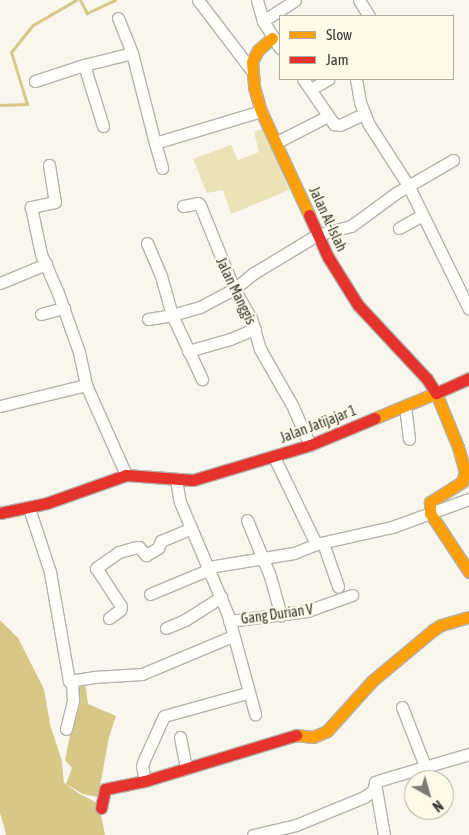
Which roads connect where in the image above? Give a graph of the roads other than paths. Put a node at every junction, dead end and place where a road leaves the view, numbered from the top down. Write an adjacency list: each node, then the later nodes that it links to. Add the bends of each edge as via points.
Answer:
1 (198, 0): 12 (street)
2 (257, 0): 7 (street)
3 (295, 0): 7 (street)
4 (359, 0): 5 (street)
5 (368, 15)
6 (118, 18): 10 (street)
7 (263, 21): 8 (street)
8 (272, 38): 9 (street); 12 (street, via 258,50)
9 (279, 47)
10 (132, 53): 11 (street); 23 (street)
11 (84, 65): 16 (street); 21 (street)
12 (252, 71): 18 (street, Jalan Al-Islah)
13 (304, 80): 17 (street)
14 (326, 80): 17 (street)
15 (356, 80): 19 (street)
16 (35, 81)
17 (311, 89): 20 (street)
18 (261, 111): 22 (street, Jalan Al-Islah); 23 (street)
19 (364, 114): 20 (street, via 340,125 334,124); 27 (street)
20 (328, 116): 22 (street)
21 (103, 126)
22 (277, 142): 31 (street, Jalan Al-Islah)
23 (155, 143): 26 (street)
24 (453, 160): 27 (street)
25 (49, 165): 33 (street, via 55,202 31,208)
26 (162, 168)
27 (408, 185): 29 (street); 31 (street, via 351,226)
28 (183, 206): 35 (street, Jalan Manggis, via 200,205)
29 (422, 215): 30 (street); 37 (street)
30 (399, 228)
31 (316, 235): 35 (street, via 258,270); 46 (street, Jalan Al-Islah, via 358,305 427,379)
32 (147, 243): 39 (street)
33 (46, 264): 34 (street); 36 (street)
34 (0, 283)
35 (234, 289): 39 (street, via 200,307); 41 (street, Jalan Manggis)
36 (64, 308): 38 (street); 45 (street)
37 (469, 309)
38 (40, 314)
39 (172, 315): 40 (street); 42 (street)
40 (148, 319)
41 (255, 329): 42 (street); 50 (street, Jalan Manggis, via 260,349 292,405)
42 (188, 351): 44 (street)
43 (469, 378): 46 (street, Jalan Jatijajar 1)
44 (202, 379)
45 (86, 385): 47 (street); 53 (street)
46 (436, 393): 48 (street, Jalan Jatijajar 1); 51 (street)
47 (0, 406)
48 (405, 406): 49 (street); 50 (street, Jalan Jatijajar 1)
49 (410, 439)
50 (310, 445): 52 (street, Jalan Jatijajar 1)
51 (464, 446): 58 (street, via 464,478 431,500)
52 (274, 457): 54 (street, Jalan Jatijajar 1, via 193,480); 61 (street)
53 (126, 475): 54 (street, Jalan Jatijajar 1); 56 (street, Jalan Jatijajar 1)
54 (176, 480): 60 (street, via 180,502)
55 (469, 499): 58 (street)
56 (29, 508): 57 (street, Jalan Jatijajar 1); 75 (street, via 50,572 68,680)
57 (0, 513)
58 (430, 513): 61 (street); 64 (street)
59 (247, 520): 62 (street)
60 (191, 528): 63 (street); 71 (street, via 160,541 158,548 146,555 139,547 133,548 119,552 96,568 122,606)
61 (320, 544): 62 (street); 65 (street)
62 (263, 556): 63 (street); 69 (street)
63 (209, 568): 66 (street); 68 (street)
64 (469, 572)
65 (338, 586)
66 (150, 594)
67 (352, 595): 69 (street, Gang Durian V, via 316,609)
68 (221, 597): 72 (street); 73 (street)
69 (281, 616): 72 (street, Gang Durian V)
70 (469, 617): 83 (street, via 433,630 372,681 320,735 300,734 235,756)
71 (109, 618)
72 (229, 621): 74 (street)
73 (166, 628)
74 (233, 636): 75 (street, via 142,674); 76 (street)
75 (72, 682): 79 (street, via 73,701)
76 (247, 693): 78 (street); 84 (street, via 164,716 142,766)
77 (402, 707): 82 (street)
78 (255, 714)
79 (66, 729)
80 (180, 737): 83 (street)
81 (469, 754): 82 (street)
82 (425, 766): 85 (street)
83 (186, 768): 84 (street)
84 (145, 781): 86 (street, via 104,789)
85 (375, 782): 87 (street, via 370,795 364,798 296,825); 88 (street)
86 (101, 808)
87 (253, 835)
88 (384, 835)

